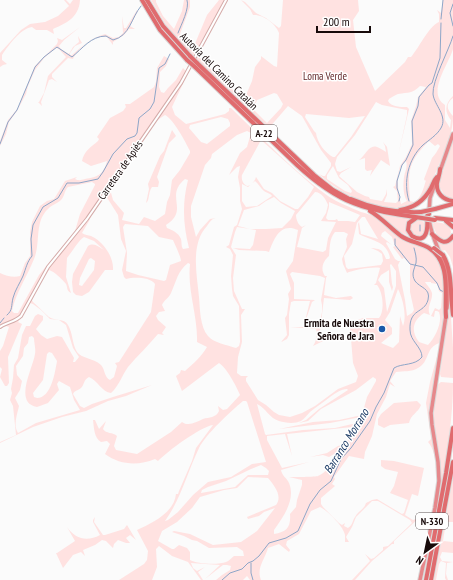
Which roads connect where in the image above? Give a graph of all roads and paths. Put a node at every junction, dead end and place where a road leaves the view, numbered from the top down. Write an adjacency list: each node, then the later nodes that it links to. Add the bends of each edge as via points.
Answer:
1 (142, 0): 4 (highway, Autovía del Camino Catalán / A-22, via 160,30)
2 (147, 0): 4 (highway, Autovía del Camino Catalán / A-22)
3 (226, 0): 25 (street, Carretera de Apiés, via 183,79 87,219 48,267 20,316)
4 (188, 58): 5 (highway, Autovía del Camino Catalán / A-22, bridge)
5 (196, 65): 7 (highway, Autovía del Camino Catalán / A-22); 12 (highway, Autovía del Camino Catalán / A-22, via 305,173 336,196)
6 (453, 134): 8 (highway)
7 (308, 169): 12 (highway, Autovía del Camino Catalán / A-22, via 336,192); 13 (highway, via 347,197 368,206)
8 (440, 169): 9 (highway, N-330); 10 (highway, via 438,191 443,198)
9 (437, 177): 13 (highway, via 428,194 418,204 406,209); 14 (highway, N-330, via 430,198)
10 (453, 201)
11 (453, 204): 13 (highway, bridge, via 421,212)
12 (362, 206): 15 (highway); 20 (highway)
13 (387, 210)
14 (429, 214): 15 (highway, via 427,232 423,237 417,238 411,235 408,228 410,222); 21 (highway, N-330)
15 (420, 218): 16 (highway, bridge)
16 (435, 219): 17 (highway); 18 (highway)
17 (446, 221): 18 (highway); 19 (highway)
18 (453, 221)
19 (453, 227)
20 (397, 232): 23 (highway, bridge, via 434,248 449,262 452,273); 24 (highway, via 406,239 429,248 439,259 446,284)
21 (432, 234): 22 (highway, via 444,242); 24 (highway, N-330, via 448,279)
22 (453, 236)
23 (453, 315)
24 (446, 317): 28 (highway, N-330, via 431,413 439,481)
25 (0, 327)
26 (453, 428): 29 (highway)
27 (453, 462): 30 (highway)
28 (420, 580)
29 (426, 580)
30 (431, 580)

